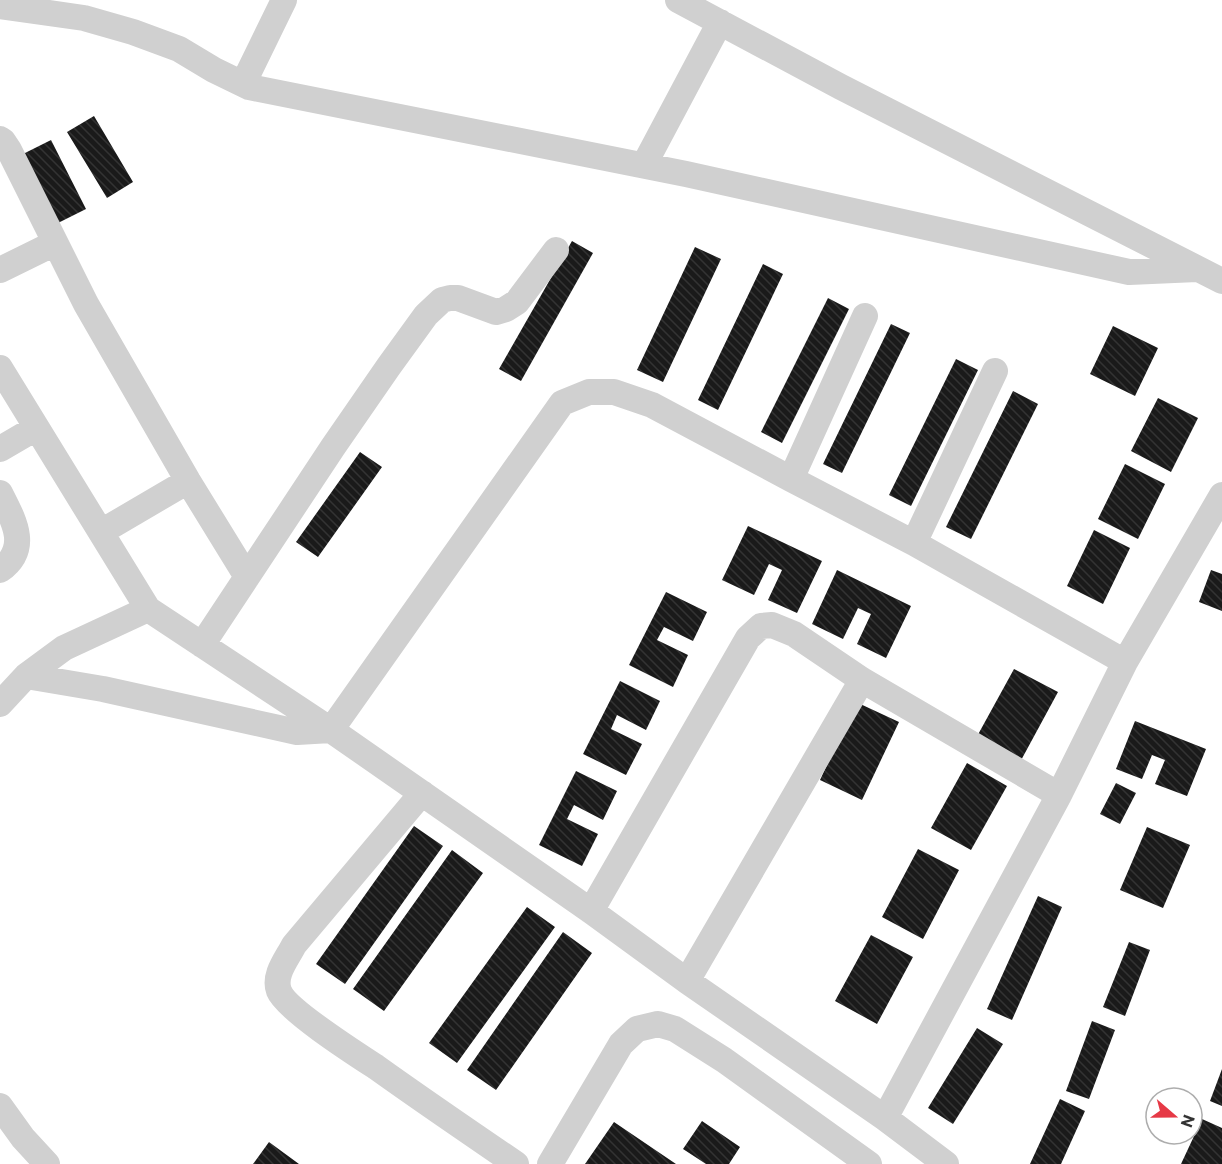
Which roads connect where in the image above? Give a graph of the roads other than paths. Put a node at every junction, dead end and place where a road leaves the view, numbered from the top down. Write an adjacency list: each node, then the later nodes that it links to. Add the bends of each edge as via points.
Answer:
1 (284, 0): 5 (street)
2 (678, 0): 4 (street)
3 (0, 6): 5 (street, via 84,18 133,32 179,49)
4 (720, 22): 7 (street); 10 (street)
5 (243, 84): 7 (street)
6 (0, 139): 8 (street)
7 (644, 165): 10 (street, via 1129,272)
8 (55, 243): 11 (street); 19 (street)
9 (556, 250): 25 (street, via 517,302 506,309 495,312 450,298 426,315)
10 (1197, 269): 12 (street)
11 (0, 270)
12 (1222, 281)
13 (865, 316): 18 (street)
14 (0, 368): 16 (street)
15 (995, 370): 23 (street)
16 (36, 428): 17 (street); 22 (street)
17 (0, 449)
18 (791, 479): 23 (street); 32 (street, via 652,405 615,392 589,392 562,403)
19 (188, 481): 22 (street); 25 (street)
20 (0, 493): 24 (street, via 17,535 17,548)
21 (1222, 495): 28 (street)
22 (101, 532): 26 (street)
23 (914, 543): 28 (street)
24 (0, 570)
25 (247, 577): 27 (street)
26 (148, 609): 27 (street); 29 (street, via 64,648)
27 (202, 645): 32 (street)
28 (1125, 662): 34 (street)
29 (26, 676): 31 (street); 32 (street, via 297,732)
30 (862, 680): 34 (street); 35 (street, via 794,634 772,625 761,626 748,638); 36 (street)
31 (0, 704)
32 (332, 730): 33 (street)
33 (422, 793): 35 (street); 40 (street, via 294,945 277,983 291,1007)
34 (1059, 795): 38 (street)
35 (591, 911): 36 (street)
36 (687, 981): 38 (street)
37 (0, 1106): 39 (street)
38 (885, 1118): 43 (street)
39 (47, 1164)
40 (516, 1164)
41 (550, 1164): 42 (street, via 621,1044 638,1029 658,1024 675,1029 724,1060)
42 (869, 1164)
43 (946, 1164)

